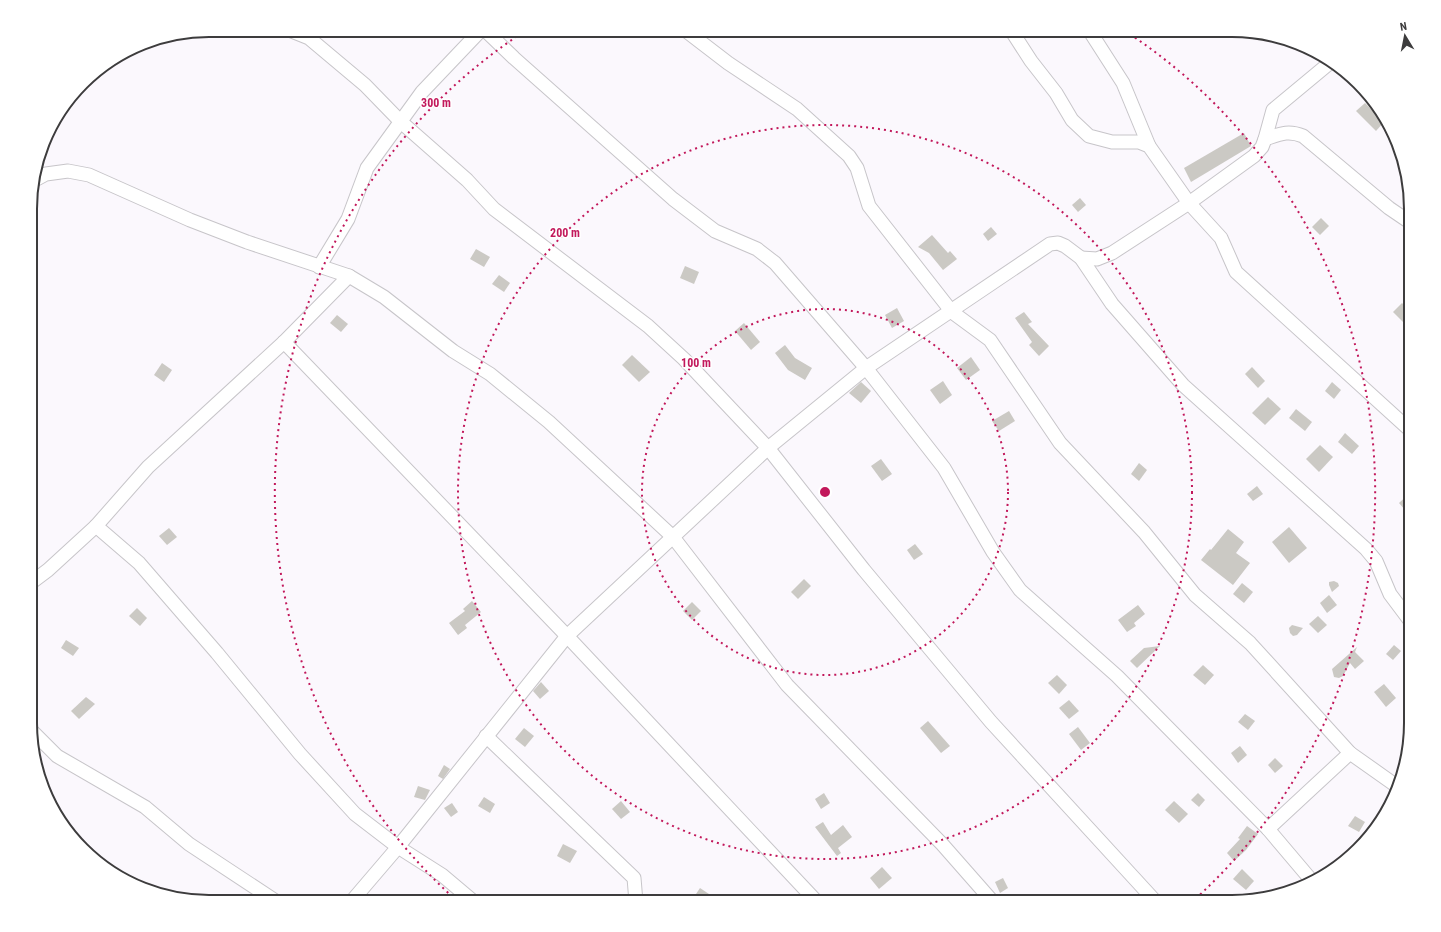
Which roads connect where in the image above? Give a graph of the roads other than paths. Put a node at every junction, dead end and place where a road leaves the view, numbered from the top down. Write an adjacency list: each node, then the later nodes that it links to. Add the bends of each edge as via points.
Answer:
1 (306, 37): 8 (street, via 365,84)
2 (474, 37): 8 (street, via 422,92)
3 (492, 37): 19 (street, via 673,199 715,231 757,249 775,263)
4 (694, 37): 17 (street, via 797,109 849,156 857,168 869,206)
5 (1016, 37): 10 (street, via 1072,120 1089,136 1112,142 1139,142)
6 (1093, 37): 10 (street, via 1123,83)
7 (1325, 64): 9 (street, via 1273,110)
8 (401, 122): 15 (street, via 367,168 348,219); 21 (street, via 468,180 494,208 648,326 684,359)
9 (1265, 139): 12 (street, via 1254,156); 13 (street, via 1284,132 1303,136)
10 (1149, 146): 12 (street)
11 (40, 177): 15 (street, via 68,171 89,175 190,220)
12 (1189, 203): 14 (street, via 1112,253 1097,259); 20 (street, via 1221,238 1236,272)
13 (1404, 218)
14 (1081, 258): 17 (street, via 1065,246 1058,243 1050,244); 25 (street, via 1112,304 1183,385 1366,548 1376,561 1390,594)
15 (319, 267): 16 (street)
16 (349, 276): 18 (street); 23 (street, via 384,297 453,351 490,374 549,422)
17 (952, 312): 19 (street); 29 (street, via 990,340 1060,443 1144,532 1195,595 1250,643)
18 (284, 342): 22 (street, via 148,467); 26 (street)
19 (866, 368): 21 (street); 31 (street, via 944,468 993,552 1020,590 1117,676)
20 (1404, 425)
21 (768, 448): 23 (street); 40 (street, via 864,570 991,722)
22 (96, 526): 24 (street); 32 (street, via 139,562 300,754 355,814)
23 (673, 536): 26 (street); 39 (street, via 787,685 942,844)
24 (37, 578)
25 (1404, 613)
26 (567, 636): 28 (street); 38 (street)
27 (37, 736): 34 (street, via 57,756 145,808 189,844)
28 (486, 736): 32 (street); 37 (street, via 634,878)
29 (1350, 753): 30 (street); 31 (street)
30 (1393, 784)
31 (1268, 828): 33 (street)
32 (398, 847): 35 (street); 36 (street, via 442,874)
33 (1308, 877)
34 (266, 895)
35 (357, 895)
36 (466, 895)
37 (635, 895)
38 (811, 895)
39 (986, 895)
40 (1150, 895)

